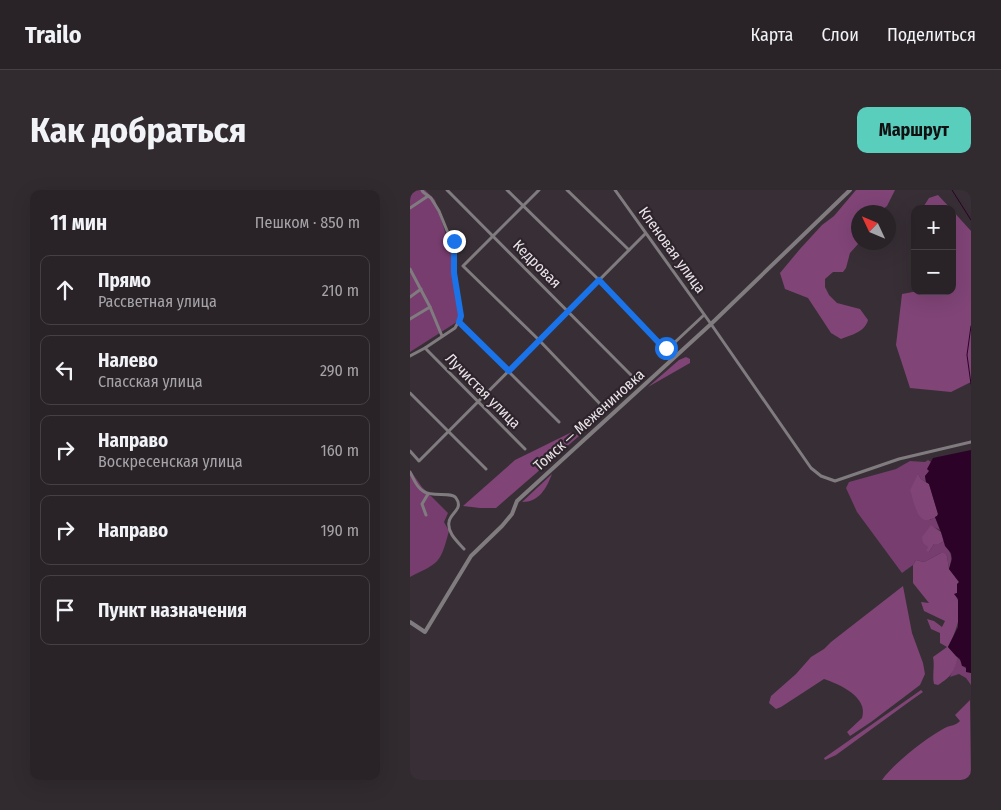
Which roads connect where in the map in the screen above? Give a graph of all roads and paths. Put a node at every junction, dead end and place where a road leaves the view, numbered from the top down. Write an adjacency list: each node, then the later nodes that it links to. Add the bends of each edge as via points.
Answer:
1 (422, 190): 8 (street)
2 (447, 190): 12 (street, Кедровая)
3 (508, 190): 9 (street)
4 (539, 190): 9 (street)
5 (567, 190): 13 (street)
6 (615, 190): 11 (street, Кленовая улица)
7 (850, 190): 23 (street, Томск — Межениновка)
8 (428, 196): 10 (street); 22 (street, via 454,241)
9 (523, 206): 12 (street); 15 (street)
10 (410, 208)
11 (646, 234): 13 (street); 20 (street, Кленовая улица)
12 (493, 236): 19 (street, Кедровая); 25 (street, via 463,266)
13 (629, 250): 15 (street)
14 (410, 269): 16 (street)
15 (599, 280): 19 (street); 20 (street, via 663,347 673,344)
16 (422, 289): 17 (street); 18 (street)
17 (410, 297)
18 (430, 307): 21 (street); 24 (street)
19 (568, 312): 25 (street); 29 (street, Кедровая)
20 (704, 315): 23 (street, Кленовая улица)
21 (410, 320)
22 (459, 322): 24 (street); 28 (street)
23 (710, 324): 35 (street, Кленовая улица, via 811,468 821,476 835,481 899,459); 43 (street, Томск — Межениновка, via 517,501 502,526 471,556 425,632)
24 (442, 336): 26 (street)
25 (539, 340): 28 (street); 32 (street)
26 (425, 348): 27 (street); 31 (street, Лучистая улица)
27 (410, 356)
28 (509, 371): 31 (street); 33 (street)
29 (630, 375)
30 (410, 393): 34 (street)
31 (478, 402): 34 (street); 36 (street, Лучистая улица)
32 (602, 406)
33 (559, 422)
34 (448, 432): 37 (street, via 419,460); 38 (street)
35 (971, 442)
36 (525, 449)
37 (410, 451)
38 (486, 469)
39 (410, 472): 40 (street, via 416,484)
40 (428, 494): 41 (street, via 422,504); 42 (street, via 455,496 458,508 449,526)
41 (426, 515)
42 (464, 549)
43 (410, 622)

